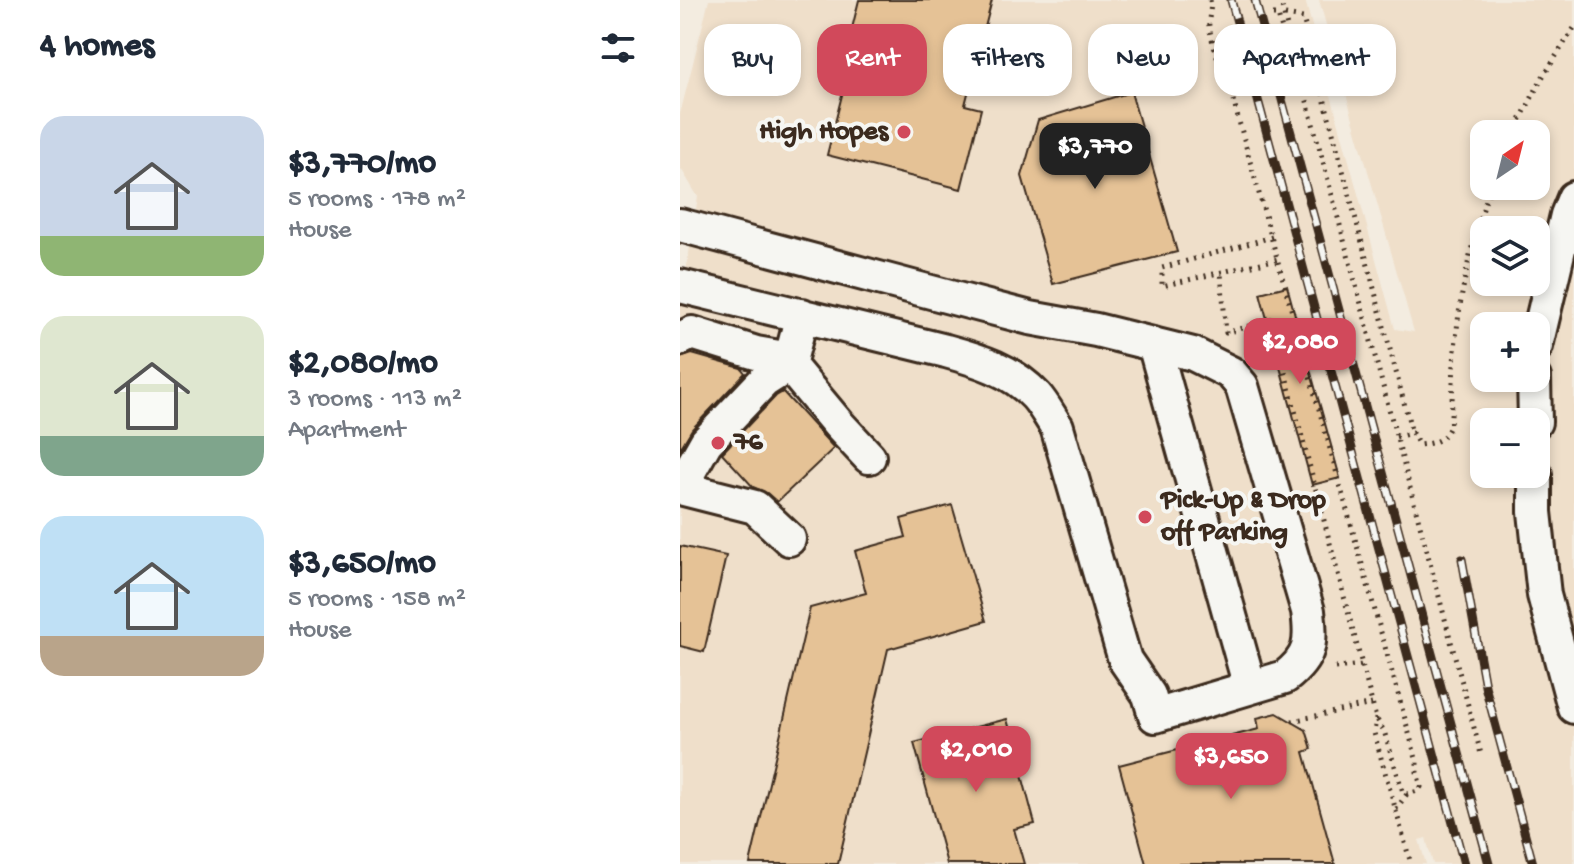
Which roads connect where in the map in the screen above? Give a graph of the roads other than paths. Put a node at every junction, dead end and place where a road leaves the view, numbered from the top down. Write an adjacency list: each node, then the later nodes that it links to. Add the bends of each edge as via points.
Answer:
1 (1574, 198): 4 (lane)
2 (680, 225): 7 (lane, via 1019,315)
3 (680, 286): 5 (lane)
4 (1544, 312)
5 (802, 315): 8 (lane); 13 (lane, via 978,360 1019,381 1057,427 1125,660 1149,695 1155,716)
6 (680, 339): 8 (lane, via 692,333)
7 (1154, 344): 13 (lane); 13 (lane, via 1193,354 1231,373 1242,386 1308,611 1307,654 1285,677)
8 (790, 362): 9 (lane); 10 (lane, via 764,381 706,442)
9 (869, 457)
10 (680, 488): 12 (lane, via 755,507)
11 (1535, 488): 14 (lane, via 1544,595)
12 (789, 539)
13 (1250, 687)
14 (1574, 707)

